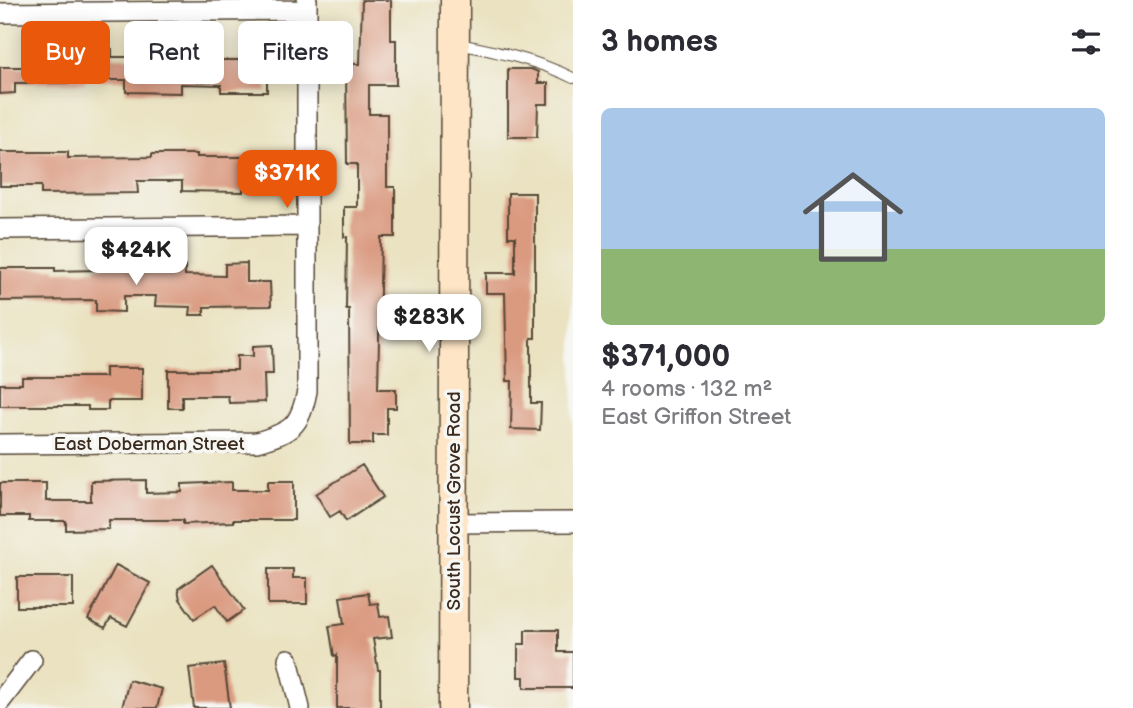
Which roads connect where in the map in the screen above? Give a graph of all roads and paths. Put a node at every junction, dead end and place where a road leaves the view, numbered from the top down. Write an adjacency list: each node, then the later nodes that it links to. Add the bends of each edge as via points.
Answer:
1 (455, 0): 4 (main road, South Locust Grove Road)
2 (307, 5): 3 (street); 6 (street)
3 (0, 13)
4 (455, 43): 5 (lane, via 509,54); 10 (main road, South Locust Grove Road)
5 (573, 78)
6 (307, 226): 7 (street); 8 (street, East Doberman Street, via 307,391 295,427 257,442)
7 (0, 229)
8 (0, 444)
9 (573, 522): 10 (street)
10 (453, 523): 15 (main road, South Locust Grove Road)
11 (288, 659): 14 (street)
12 (32, 660): 13 (street)
13 (0, 702)
14 (300, 708)
15 (453, 708)

